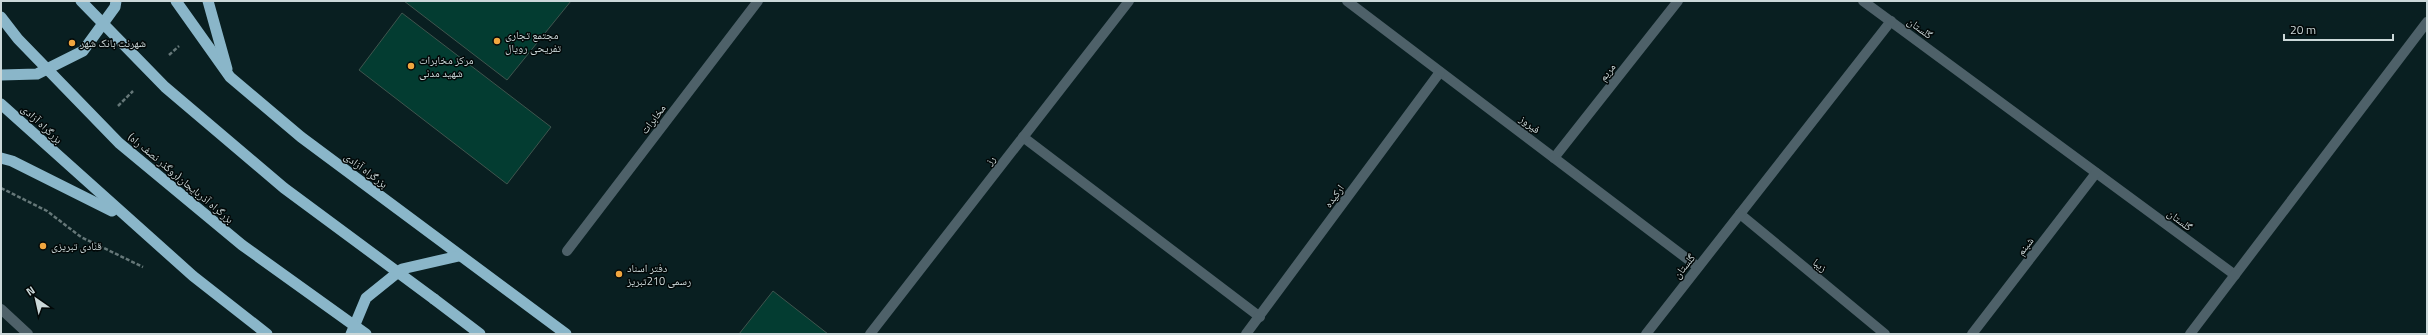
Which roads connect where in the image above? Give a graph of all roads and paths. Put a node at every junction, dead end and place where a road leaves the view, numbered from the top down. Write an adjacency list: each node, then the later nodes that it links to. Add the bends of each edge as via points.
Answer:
1 (81, 1): 39 (highway, bridge, via 165,87 284,188)
2 (116, 1): 16 (highway, via 115,7 83,51 37,74)
3 (176, 1): 13 (highway, بزرگراه آزادی)
4 (208, 1): 17 (highway)
5 (758, 1): 28 (street, مخابرات)
6 (1129, 1): 21 (street, رز)
7 (1347, 1): 15 (street, فیروز)
8 (1678, 1): 23 (street, مریم)
9 (1863, 1): 11 (street)
10 (1, 18): 38 (highway, بزرگراه آذربایجان(روگذر نصف راه), bridge, via 18,39 119,143 242,245)
11 (1891, 21): 24 (street, گلستان); 26 (street, گلستان)
12 (2427, 22): 32 (street)
13 (196, 29): 14 (path); 17 (highway, بزرگراه آزادی)
14 (168, 57)
15 (1440, 72): 23 (street, فیروز); 34 (street, ارکیده)
16 (1, 75)
17 (230, 77): 29 (highway, بزرگراه آزادی, via 301,137)
18 (134, 89): 20 (path)
19 (1, 104): 27 (highway, بزرگراه آزادی)
20 (112, 111)
21 (1023, 137): 34 (street); 41 (street, رز)
22 (1, 158): 27 (highway, via 12,161)
23 (1554, 158): 30 (street, فیروز)
24 (2096, 173): 32 (street, گلستان); 45 (street, شبنم)
25 (1, 188): 31 (path, via 47,211 81,237)
26 (1740, 214): 30 (street, گلستان); 44 (street, زیبا)
27 (125, 217): 36 (highway, بزرگراه آزادی, via 193,276)
28 (567, 251)
29 (459, 256): 37 (highway, via 402,269 366,298); 40 (highway, بزرگراه آزادی)
30 (1698, 267): 43 (street, گلستان)
31 (144, 268)
32 (2234, 276): 46 (street)
33 (1, 309): 35 (street)
34 (1260, 317): 42 (street, ارکیده)
35 (28, 334)
36 (267, 334)
37 (351, 334)
38 (366, 334)
39 (480, 334)
40 (566, 334)
41 (870, 334)
42 (1246, 334)
43 (1646, 334)
44 (1885, 334)
45 (1972, 334)
46 (2190, 334)

